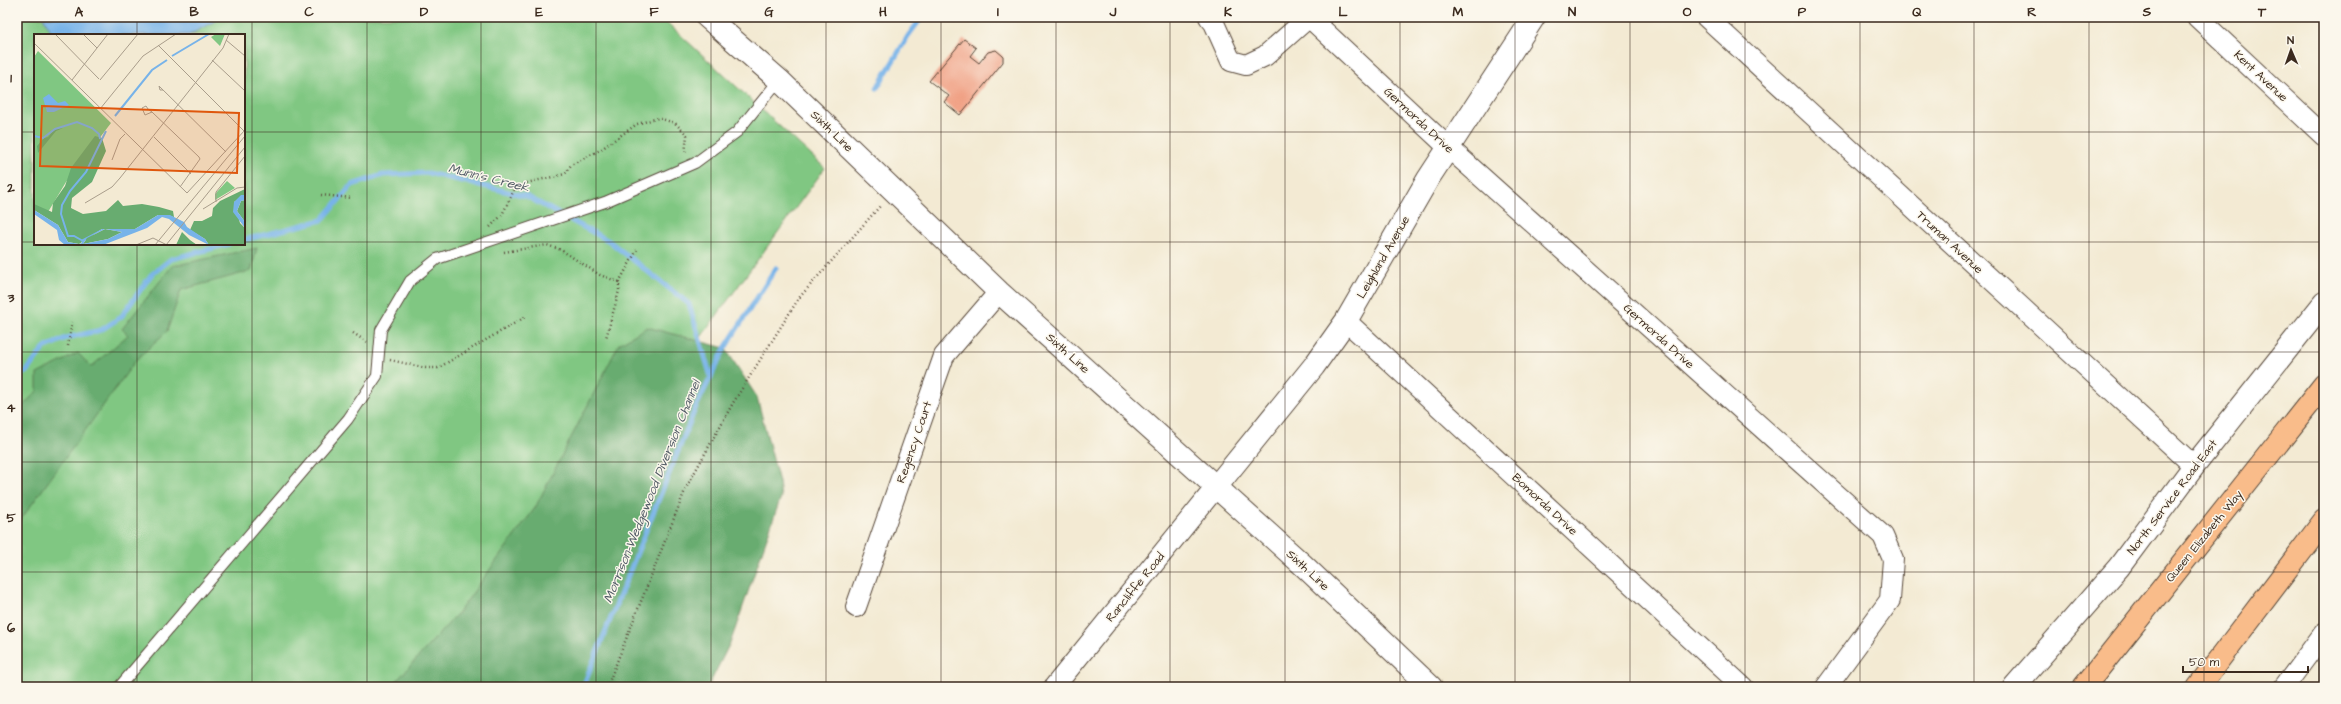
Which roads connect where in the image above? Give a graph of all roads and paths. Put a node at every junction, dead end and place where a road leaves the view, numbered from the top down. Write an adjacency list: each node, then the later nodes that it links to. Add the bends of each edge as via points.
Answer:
1 (707, 17): 7 (street, Sixth Line)
2 (1209, 17): 3 (street, Germorda Drive, via 1231,61 1246,65 1265,56)
3 (1309, 17): 9 (street, Germorda Drive)
4 (1534, 17): 9 (street, Leighland Avenue)
5 (1706, 17): 28 (street, Truman Avenue)
6 (2197, 17): 8 (street, Kent Avenue)
7 (779, 80): 10 (lane, via 737,132 695,163); 11 (street, Sixth Line)
8 (2324, 136)
9 (1449, 148): 21 (street, Leighland Avenue, via 1428,179); 38 (street, Germorda Drive, via 1883,536 1893,559 1890,600)
10 (684, 168): 14 (lane, via 576,212); 14 (path, via 687,135 674,123 658,118 637,124 600,150 570,165 565,174 515,188 502,215)
11 (893, 191): 18 (street, Sixth Line); 34 (path, via 799,298 733,403 686,488)
12 (321, 195): 13 (path)
13 (352, 198)
14 (469, 249): 26 (lane, via 438,260 410,281 380,330)
15 (636, 250): 17 (path)
16 (497, 251): 17 (path, via 547,245 561,250 600,275)
17 (619, 282): 24 (path, via 619,291)
18 (999, 292): 29 (street, Sixth Line); 31 (street, Regency Court, via 944,356)
19 (2324, 303): 28 (street, North Service Road East)
20 (527, 316): 26 (path, via 438,368)
21 (1346, 321): 29 (street, Leighland Avenue, via 1314,366); 37 (street, Bomorda Drive)
22 (72, 322): 25 (path)
23 (353, 333): 26 (path, via 368,343)
24 (606, 338)
25 (68, 346)
26 (378, 358): 33 (lane, via 377,376 348,419)
27 (2324, 385): 40 (highway, Queen Elizabeth Way)
28 (2194, 466): 39 (street, North Service Road East, via 2119,566)
29 (1216, 487): 35 (street, Rancliffe Road); 36 (street, Sixth Line, via 1303,564)
30 (2324, 521): 41 (highway)
31 (856, 607)
32 (2324, 633): 42 (street)
33 (119, 687)
34 (607, 687)
35 (1054, 687)
36 (1431, 687)
37 (1743, 687)
38 (1826, 687)
39 (2014, 687)
40 (2084, 687)
41 (2198, 687)
42 (2284, 687)

